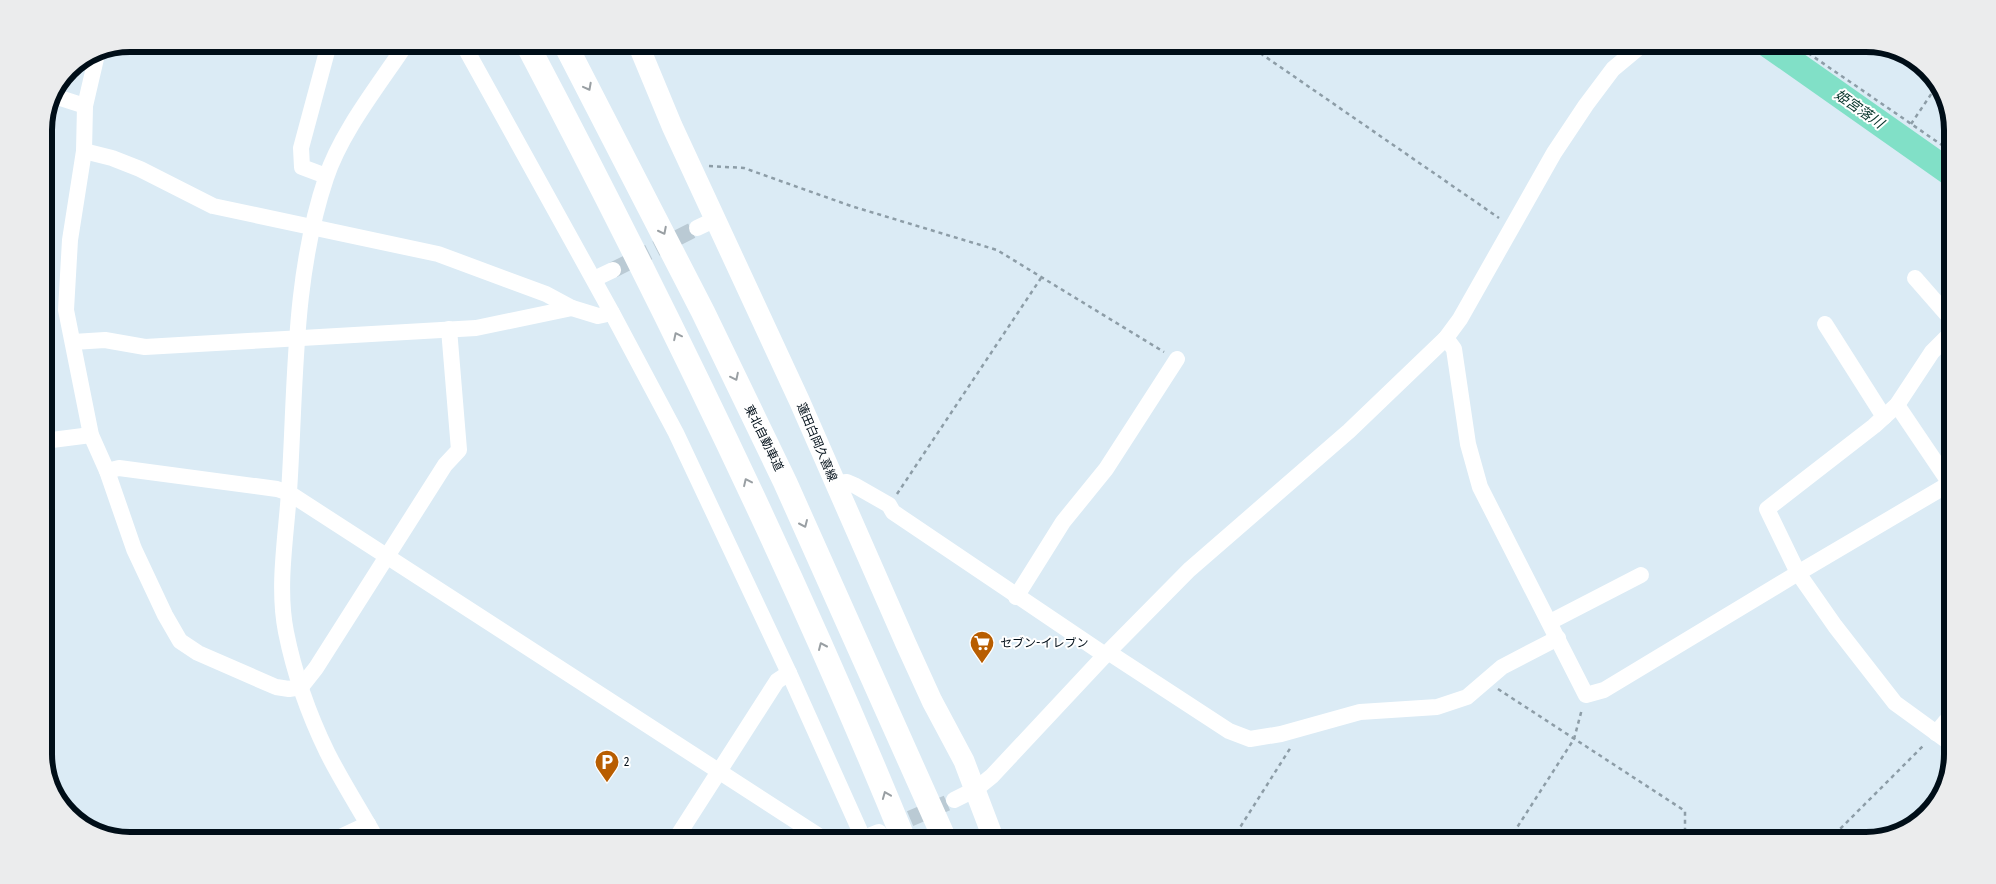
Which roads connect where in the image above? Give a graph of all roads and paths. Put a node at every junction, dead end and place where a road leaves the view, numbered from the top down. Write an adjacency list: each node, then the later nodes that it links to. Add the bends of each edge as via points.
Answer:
1 (327, 52): 18 (street, via 300,160 302,167)
2 (401, 52): 18 (street, via 346,135)
3 (467, 52): 26 (street)
4 (530, 52): 70 (highway, one-way to 4, via 859,729 730,445 652,284)
5 (569, 52): 71 (highway, 東北自動車道, one-way to 71, via 704,312 785,482)
6 (641, 52): 17 (main road, 蓮田白岡久喜線)
7 (1259, 52): 20 (path)
8 (1633, 52): 20 (street, via 1613,69 1586,105 1554,153)
9 (1807, 52): 14 (path)
10 (95, 61): 13 (street)
11 (1933, 92): 14 (path)
12 (60, 98): 13 (street)
13 (85, 106): 16 (street)
14 (1911, 124): 15 (path)
15 (1943, 146)
16 (84, 151): 21 (street, via 140,168 213,206); 35 (street, via 70,240 66,301)
17 (693, 170): 19 (main road, 蓮田白岡久喜線); 24 (path, via 710,166 744,168 851,206 997,250)
18 (326, 176): 21 (street)
19 (716, 219): 22 (street); 43 (main road, 蓮田白岡久喜線)
20 (1513, 226): 33 (street)
21 (311, 227): 27 (street, via 438,254 546,294); 32 (street)
22 (697, 228)
23 (613, 270): 26 (street)
24 (1041, 277): 36 (path); 46 (path)
25 (1915, 278): 28 (street)
26 (594, 279): 29 (street)
27 (572, 308): 29 (street, via 598,316); 31 (street, via 476,328)
28 (1943, 310)
29 (612, 313): 54 (street, via 676,433)
30 (1825, 324): 38 (street)
31 (450, 329): 32 (street); 47 (street, via 459,450 445,465)
32 (298, 338): 35 (street, via 145,347 105,340); 45 (street)
33 (1446, 338): 51 (street, via 1454,349 1468,444 1480,487); 53 (street, via 1349,431 1189,570)
34 (1943, 341): 37 (street, via 1932,352)
35 (73, 342): 39 (street)
36 (1177, 359): 50 (street, via 1106,469 1063,522)
37 (1897, 405): 38 (street); 42 (street)
38 (1884, 417): 48 (street, via 1767,509)
39 (92, 434): 40 (street); 41 (street)
40 (53, 440)
41 (107, 471): 45 (street, via 119,468); 56 (street, via 134,549 180,641 198,653 276,687)
42 (1944, 475)
43 (836, 484): 46 (street, via 847,482); 62 (main road, 蓮田白岡久喜線, via 906,644)
44 (1944, 486): 48 (street)
45 (289, 493): 47 (street); 56 (street, via 283,579 286,630)
46 (889, 505): 50 (street, via 893,512)
47 (387, 557): 56 (street); 61 (street)
48 (1798, 573): 57 (street, via 1604,690); 59 (street, via 1896,703)
49 (1641, 575): 51 (street)
50 (1016, 597): 53 (street)
51 (1550, 622): 52 (street)
52 (1558, 638): 55 (street, via 1502,667); 57 (street)
53 (1107, 653): 58 (street, via 1229,731 1250,738 1281,734); 62 (street, via 992,776)
54 (789, 673): 61 (street, via 777,681); 69 (street)
55 (1486, 682): 58 (street, via 1467,696 1438,707 1360,712); 60 (path)
56 (301, 687): 64 (street, via 327,751)
57 (1586, 695): 60 (path)
58 (1303, 726): 73 (path)
59 (1943, 731): 76 (path)
60 (1574, 739): 74 (path); 75 (path, via 1685,811)
61 (720, 773): 67 (street); 68 (street)
62 (976, 789): 63 (street); 72 (main road, 蓮田白岡久喜線)
63 (954, 800)
64 (368, 824): 65 (street); 66 (street)
65 (351, 832)
66 (372, 832)
67 (680, 832)
68 (812, 832)
69 (867, 832)
70 (901, 832)
71 (941, 832)
72 (991, 832)
73 (1237, 832)
74 (1514, 832)
75 (1685, 832)
76 (1837, 832)

